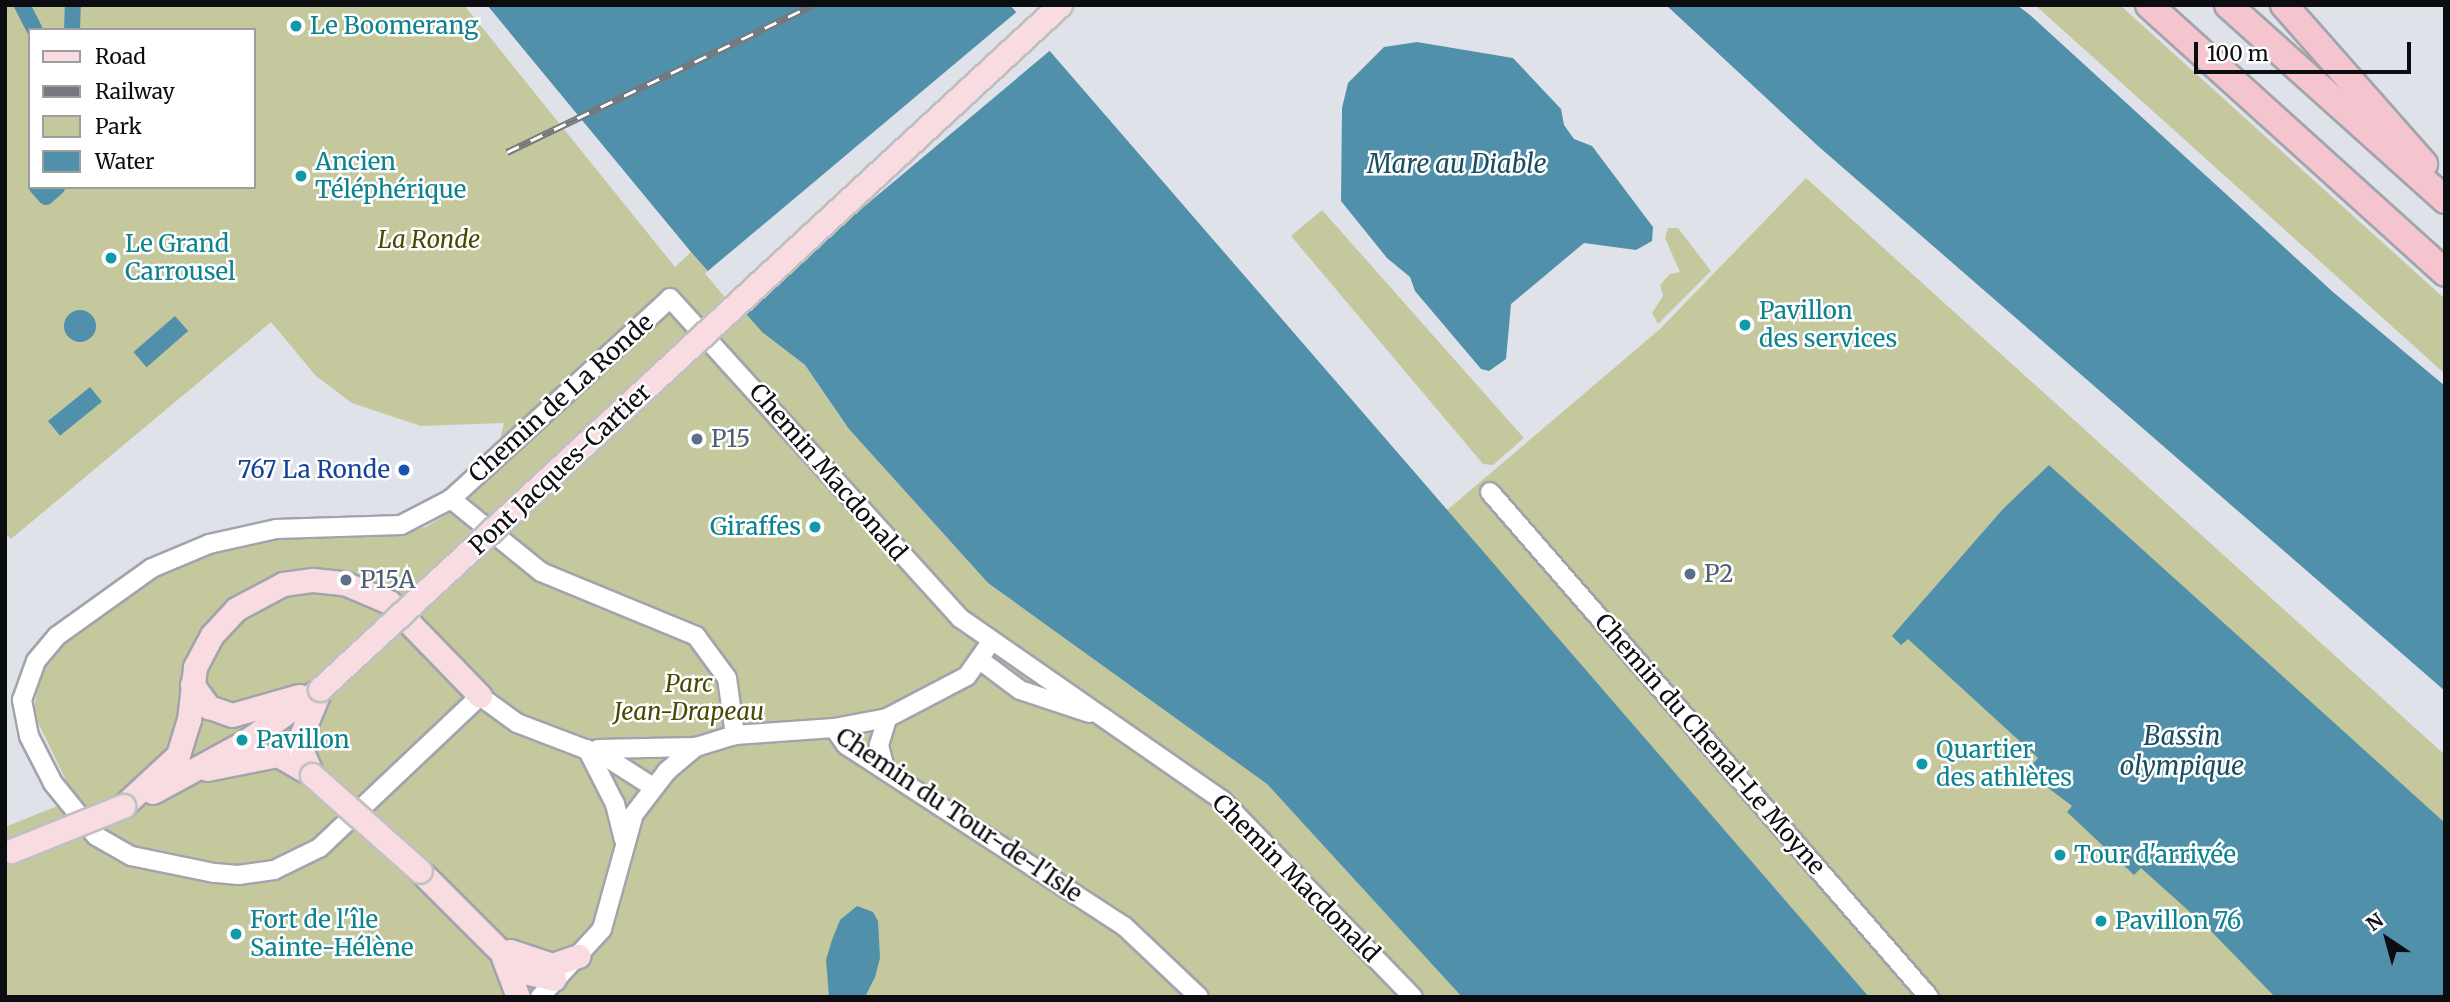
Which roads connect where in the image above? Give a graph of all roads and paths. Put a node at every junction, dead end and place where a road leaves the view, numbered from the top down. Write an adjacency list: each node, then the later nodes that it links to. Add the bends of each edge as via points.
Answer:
1 (1060, 5): 15 (main road, Pont Jacques-Cartier, bridge)
2 (2149, 5): 7 (highway)
3 (2228, 5): 6 (highway)
4 (2284, 5): 5 (highway, via 2351,76)
5 (2445, 189)
6 (2445, 200)
7 (2445, 272)
8 (670, 298): 10 (street, Chemin de La Ronde); 11 (street, Chemin Macdonald, via 912,567 960,618)
9 (1490, 492): 38 (street, Chemin du Chenal-Le Moyne)
10 (451, 499): 17 (street, Chemin de La Ronde, via 401,525 276,529 209,544 152,568 97,603 44,649 25,686 23,716 53,783 96,836 144,860 238,875 274,870 319,848); 21 (street, Chemin de La Ronde, via 541,572 696,636 727,678)
11 (991, 642): 12 (street); 13 (street, Chemin Macdonald)
12 (980, 660): 16 (street, Chemin Macdonald); 18 (street, via 950,687)
13 (1044, 672): 16 (street); 19 (street, Chemin Macdonald)
14 (192, 684): 15 (main road, via 209,707 232,715); 17 (main road, via 212,635 251,599 298,581 361,588 399,609); 28 (main road, via 190,720 178,755)
15 (320, 689): 25 (main road, Pont Jacques-Cartier); 26 (main road, via 298,743)
16 (1031, 695): 19 (street, Chemin Macdonald)
17 (480, 696): 23 (street, via 517,723)
18 (887, 718): 20 (street); 24 (street, via 879,745)
19 (1106, 718): 37 (street, Chemin Macdonald, via 1187,773 1244,820)
20 (834, 728): 21 (street, Chemin du Tour-de-l'Isle); 24 (street, Chemin du Tour-de-l'Isle, via 846,745)
21 (734, 735): 22 (street, Chemin du Tour-de-l'Isle)
22 (696, 747): 23 (street); 27 (street, Chemin du Tour-de-l'Isle)
23 (587, 748): 27 (street); 29 (street, via 615,804)
24 (885, 768): 36 (street, Chemin du Tour-de-l'Isle, via 1124,926)
25 (197, 770): 26 (main road, via 278,755); 28 (main road, Pont Jacques-Cartier)
26 (312, 775): 32 (main road, bridge)
27 (653, 787): 29 (street, Chemin du Tour-de-l'Isle, via 634,814)
28 (123, 806): 30 (main road, Pont Jacques-Cartier, bridge)
29 (625, 843): 31 (street, Chemin du Tour-de-l'Isle)
30 (5, 854)
31 (602, 929): 33 (street, Chemin du Tour-de-l'Isle); 34 (street, via 603,942 589,962)
32 (498, 945): 33 (main road, via 522,958 552,965); 34 (main road, via 520,971); 35 (main road)
33 (578, 956): 34 (street, Chemin du Tour-de-l'Isle)
34 (547, 988)
35 (518, 997)
36 (1199, 997)
37 (1413, 997)
38 (1928, 997)

